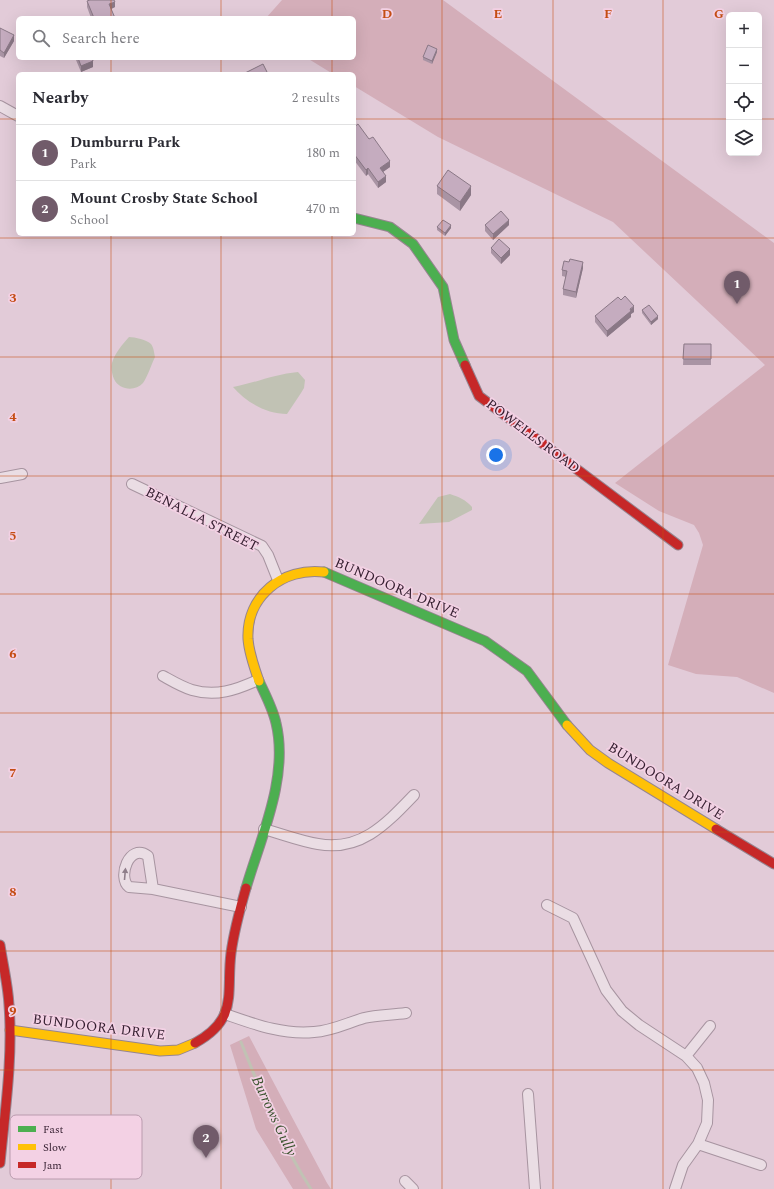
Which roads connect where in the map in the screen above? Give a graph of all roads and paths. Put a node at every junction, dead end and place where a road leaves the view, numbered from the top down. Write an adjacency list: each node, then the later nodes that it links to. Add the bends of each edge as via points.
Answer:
1 (0, 106): 2 (street)
2 (16, 115)
3 (356, 218): 7 (street, POWELLS ROAD, via 390,227 413,244 443,287 454,340 479,396)
4 (22, 474): 5 (street)
5 (0, 478)
6 (132, 484): 8 (street, BENALLA STREET, via 262,546)
7 (678, 545)
8 (278, 580): 10 (street, BUNDOORA DRIVE, via 266,589 250,618 250,655); 13 (street, BUNDOORA DRIVE, via 296,572 326,572 485,641 527,672 572,732 596,754)
9 (163, 676): 10 (street, via 191,690 210,694 238,689)
10 (258, 680): 12 (street, BUNDOORA DRIVE, via 276,720 280,748 278,779)
11 (414, 795): 12 (street, via 376,831 350,843 336,846 318,844)
12 (264, 829): 16 (street, BUNDOORA DRIVE)
13 (774, 864)
14 (153, 889): 16 (street)
15 (547, 906): 22 (street, via 573,918 606,990 622,1011)
16 (241, 907): 19 (street, BUNDOORA DRIVE, via 235,928 229,1000)
17 (0, 946): 21 (street, via 9,1004)
18 (406, 1013): 19 (street, via 364,1018 336,1028 314,1032 290,1032 264,1027)
19 (225, 1014): 21 (street, BUNDOORA DRIVE, via 196,1044 178,1050 160,1051)
20 (710, 1026): 22 (street)
21 (10, 1030): 25 (street)
22 (686, 1056): 24 (street, via 704,1083 708,1100 707,1123)
23 (528, 1094): 29 (street)
24 (698, 1144): 26 (street); 30 (street, via 682,1165)
25 (0, 1163)
26 (761, 1165)
27 (405, 1181): 28 (street)
28 (413, 1189)
29 (535, 1189)
30 (675, 1189)

